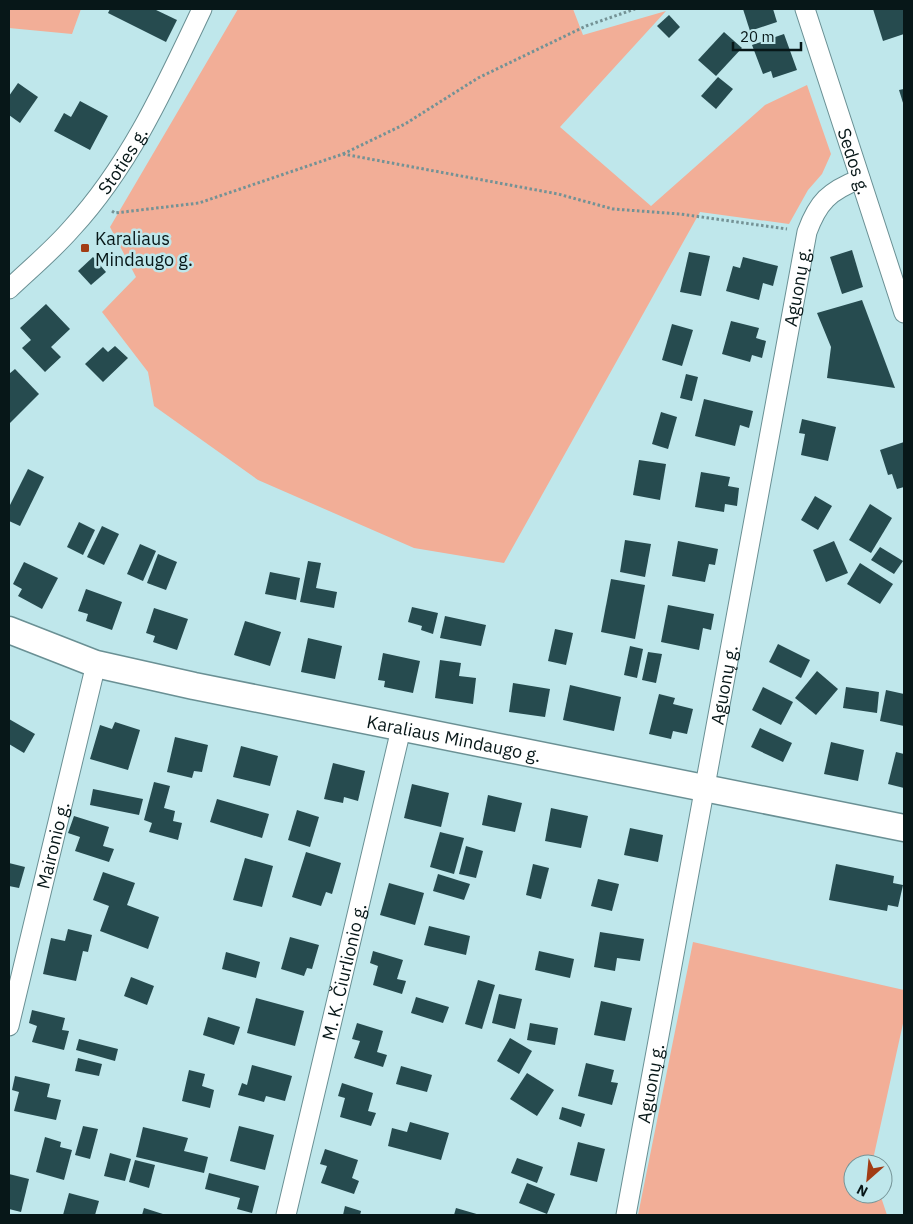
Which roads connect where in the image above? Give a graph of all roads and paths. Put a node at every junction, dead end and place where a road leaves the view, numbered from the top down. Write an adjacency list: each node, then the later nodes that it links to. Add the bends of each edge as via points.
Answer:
1 (202, 9): 6 (street, Stoties g., via 160,99 123,162)
2 (635, 9): 4 (path, via 586,26 478,78 405,124)
3 (805, 9): 5 (street, Sedos g.)
4 (343, 154): 6 (path, via 199,203 115,212); 7 (path, via 558,194 613,209 680,214)
5 (860, 179): 7 (street, Aguonų g., via 830,193 814,214); 9 (street, Sedos g.)
6 (94, 200): 8 (street, Stoties g., via 73,228)
7 (807, 232): 13 (street, Aguonų g.)
8 (9, 289)
9 (904, 313)
10 (9, 630): 11 (main road, Karaliaus Mindaugo g.)
11 (96, 664): 12 (main road, Karaliaus Mindaugo g.); 15 (street, Maironio g.)
12 (402, 729): 13 (main road, Karaliaus Mindaugo g.); 16 (street, M. K. Čiurlionio g.)
13 (704, 788): 14 (main road, Karaliaus Mindaugo g.); 17 (street, Aguonų g.)
14 (904, 828)
15 (9, 1026)
16 (286, 1215)
17 (626, 1215)

